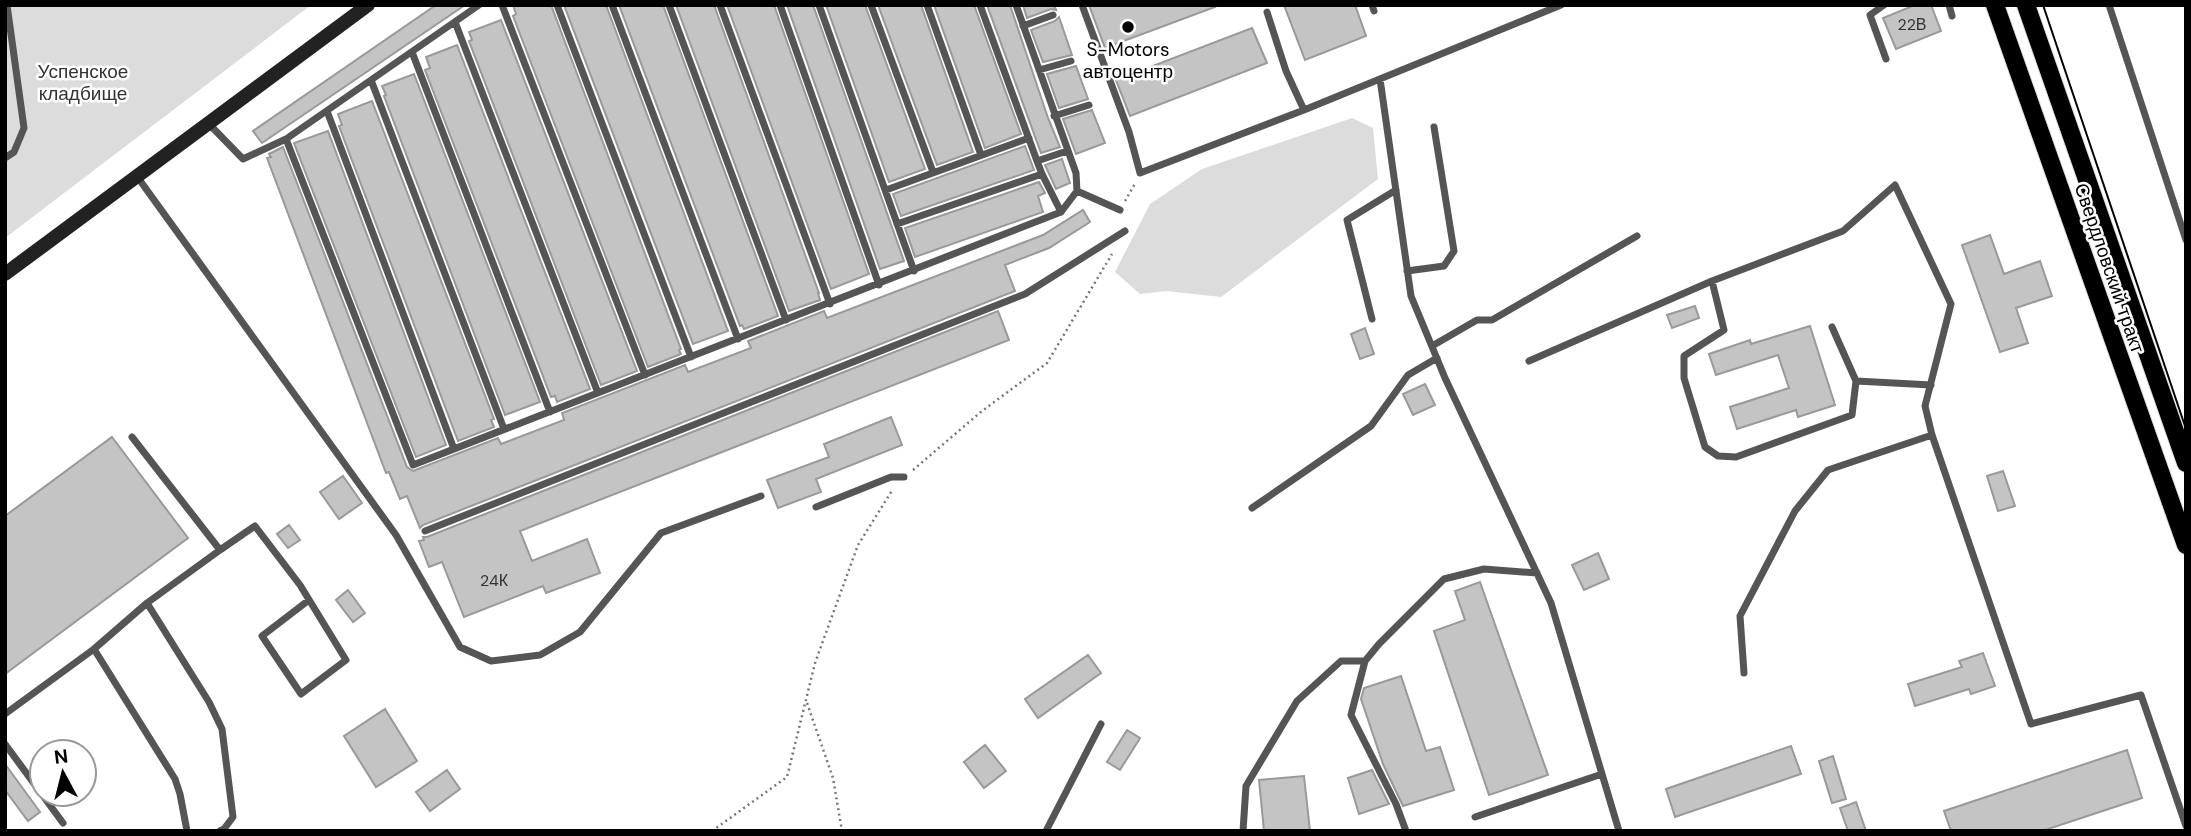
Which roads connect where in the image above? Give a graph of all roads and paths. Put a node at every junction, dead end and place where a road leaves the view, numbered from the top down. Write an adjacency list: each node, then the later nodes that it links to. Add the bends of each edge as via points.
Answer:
1 (7, 5): 43 (lane, via 24,128 15,152)
2 (368, 5): 37 (main road)
3 (480, 5): 25 (lane)
4 (502, 5): 73 (lane)
5 (557, 5): 70 (lane)
6 (612, 5): 68 (lane)
7 (669, 5): 66 (lane)
8 (720, 5): 64 (lane)
9 (780, 5): 63 (lane)
10 (819, 5): 49 (lane)
11 (871, 5): 45 (lane)
12 (927, 5): 42 (lane)
13 (980, 5): 39 (lane)
14 (1016, 5): 26 (lane)
15 (1082, 5): 46 (lane)
16 (1561, 5): 31 (lane)
17 (1884, 5): 28 (lane, via 1870,15)
18 (1949, 5): 24 (lane)
19 (1995, 5): 88 (main road, Свердловский тракт)
20 (2026, 5): 82 (main road, Свердловский тракт)
21 (2109, 5): 57 (lane)
22 (1267, 12): 34 (lane)
23 (1053, 15): 26 (lane)
24 (1952, 16)
25 (455, 22): 27 (lane); 76 (lane)
26 (1023, 26): 30 (lane)
27 (412, 52): 32 (lane); 77 (lane)
28 (1886, 59)
29 (1071, 61): 30 (lane)
30 (1039, 70): 36 (lane)
31 (1380, 79): 34 (lane); 50 (lane)
32 (371, 80): 35 (lane); 78 (lane)
33 (1088, 105): 36 (lane)
34 (1304, 110): 46 (lane)
35 (327, 111): 40 (lane); 81 (lane)
36 (1054, 116): 41 (lane)
37 (208, 123): 40 (lane, via 243,159); 48 (main road)
38 (1434, 127): 60 (lane, via 1454,251 1444,266)
39 (1029, 138): 42 (lane); 44 (lane)
40 (286, 139): 81 (lane, via 413,465)
41 (1067, 151): 44 (lane); 51 (lane)
42 (981, 155): 45 (lane)
43 (5, 158)
44 (1037, 161): 47 (lane)
45 (933, 172): 49 (lane)
46 (1140, 173): 52 (path)
47 (1042, 174): 53 (lane); 54 (lane)
48 (136, 175): 61 (main road); 84 (lane, via 396,535 460,647 491,661 540,654 580,632 661,533)
49 (886, 190): 54 (lane)
50 (1396, 190): 60 (lane); 65 (lane, via 1347,219)
51 (1077, 191): 52 (lane); 53 (lane)
52 (1120, 210)
53 (1061, 212): 59 (lane)
54 (897, 224): 59 (lane)
55 (1125, 231): 87 (lane, via 1025,294)
56 (1637, 236): 69 (lane, via 1492,320 1477,320)
57 (2186, 240)
58 (1111, 255): 83 (path, via 1047,363)
59 (914, 271): 63 (lane)
60 (1407, 271): 69 (lane, via 1411,296)
61 (5, 274)
62 (1712, 281): 72 (lane); 74 (lane, via 1724,330 1684,356 1684,378 1704,447 1718,456 1736,457 1852,415); 75 (lane, via 1843,231 1895,185 1951,304)
63 (879, 285): 64 (lane)
64 (830, 304): 66 (lane)
65 (1372, 319)
66 (786, 320): 68 (lane)
67 (1832, 327): 74 (lane)
68 (738, 339): 70 (lane)
69 (1432, 346): 71 (lane)
70 (691, 357): 73 (lane)
71 (1437, 358): 86 (lane, via 1408,375 1371,426); 90 (lane)
72 (1528, 361)
73 (645, 375): 76 (lane)
74 (1857, 381): 75 (lane)
75 (1931, 385): 79 (lane, via 1925,406)
76 (598, 393): 77 (lane)
77 (550, 412): 78 (lane)
78 (505, 429): 81 (lane)
79 (1931, 435): 95 (lane, via 1828,470 1795,511 1740,617); 103 (lane, via 2031,724 2141,695)
80 (132, 437): 89 (lane)
81 (454, 449)
82 (2186, 463)
83 (904, 477): 85 (lane, via 891,477); 96 (path, via 858,545 816,663)
84 (761, 496)
85 (816, 507)
86 (1252, 508)
87 (425, 531)
88 (2186, 545)
89 (220, 550): 91 (lane, via 255,526); 92 (lane)
90 (1537, 573): 94 (lane, via 1484,569 1444,579); 100 (lane, via 1551,603)
91 (309, 600): 91 (lane, via 346,660 301,694 261,636)
92 (147, 603): 93 (lane); 105 (lane, via 222,729 233,817)
93 (93, 649): 97 (lane); 104 (lane, via 175,779)
94 (1364, 661): 109 (lane, via 1340,661 1297,701 1245,786); 110 (lane, via 1350,715)
95 (1744, 673)
96 (807, 703): 106 (path, via 787,777); 107 (path, via 833,778)
97 (5, 714)
98 (1101, 724): 108 (lane)
99 (5, 744): 102 (lane)
100 (1602, 774): 101 (lane); 111 (lane)
101 (1475, 817)
102 (63, 823)
103 (2186, 826)
104 (187, 831)
105 (220, 831)
106 (712, 831)
107 (842, 831)
108 (1046, 831)
109 (1243, 831)
110 (1406, 831)
111 (1619, 831)

